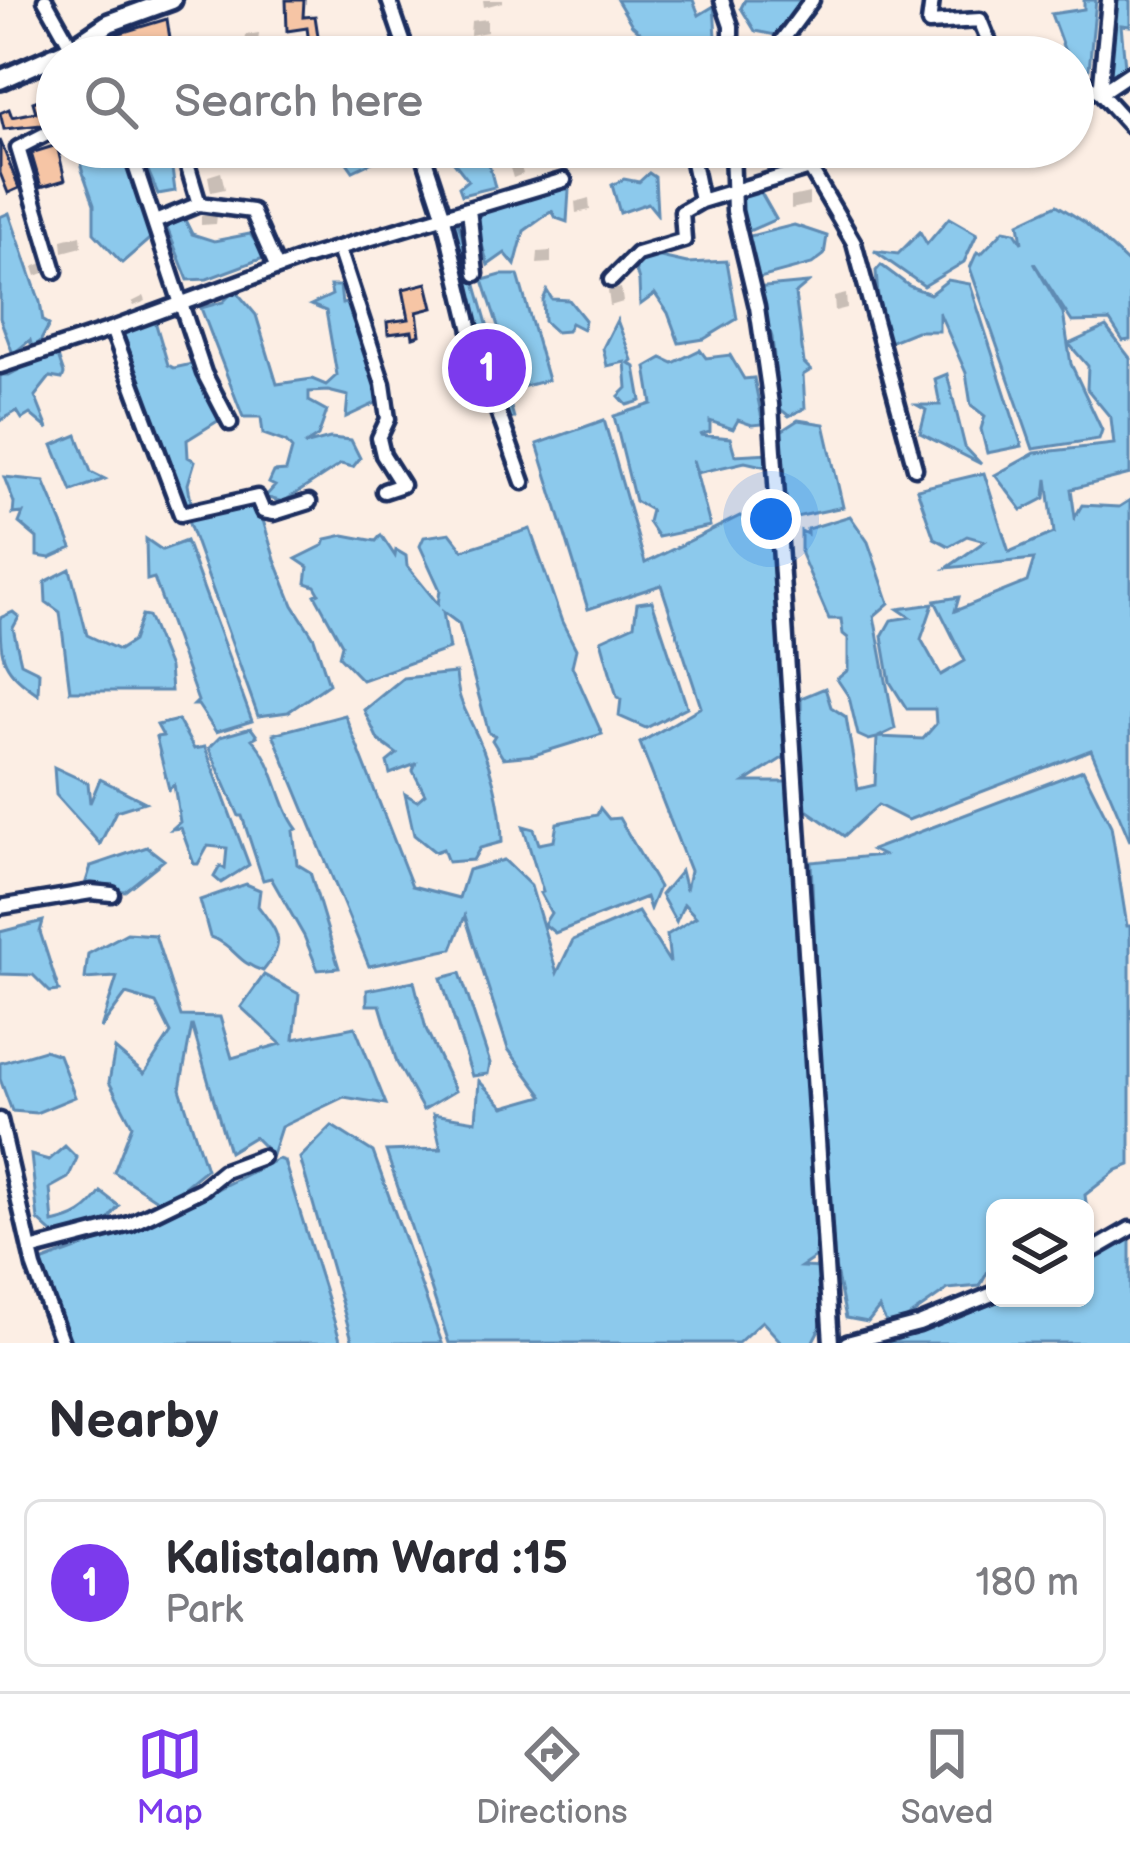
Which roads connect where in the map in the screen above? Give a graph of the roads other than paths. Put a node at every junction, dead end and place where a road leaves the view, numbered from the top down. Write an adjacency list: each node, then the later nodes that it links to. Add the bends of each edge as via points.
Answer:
1 (45, 0): 8 (street)
2 (172, 0): 9 (main road)
3 (389, 0): 10 (street)
4 (722, 0): 11 (street)
5 (812, 0): 12 (street)
6 (932, 0): 13 (street, via 929,23 980,20)
7 (1109, 0): 18 (street)
8 (65, 36)
9 (91, 36)
10 (401, 36)
11 (731, 36)
12 (786, 36)
13 (986, 36)
14 (36, 64): 16 (main road)
15 (1130, 73): 18 (street)
16 (0, 80)
17 (1094, 89): 18 (street)
18 (1100, 93): 19 (street)
19 (1130, 126)
20 (36, 139): 35 (street, via 18,148)
21 (136, 168): 32 (street)
22 (188, 168): 29 (street)
23 (428, 168): 31 (street)
24 (694, 168): 28 (street)
25 (732, 168): 27 (street)
26 (564, 180): 30 (street)
27 (732, 190): 28 (street); 42 (street, via 810,168 854,243); 55 (street, via 771,404)
28 (701, 201): 37 (street, via 682,212 684,240 637,254)
29 (199, 205): 32 (street); 34 (street, via 252,211)
30 (469, 209): 31 (street); 36 (street)
31 (443, 214): 33 (street); 43 (street, via 475,346)
32 (155, 222): 38 (street)
33 (338, 249): 34 (street); 44 (street, via 383,384 388,419 379,438 401,485)
34 (277, 268): 38 (street)
35 (55, 271)
36 (476, 274)
37 (611, 280)
38 (181, 301): 39 (street); 41 (street)
39 (112, 329): 40 (street); 45 (street, via 181,514 244,497 257,497 262,511 274,513)
40 (0, 365)
41 (230, 423)
42 (915, 468)
43 (523, 482)
44 (384, 491)
45 (309, 502)
46 (112, 894): 47 (street)
47 (0, 907)
48 (0, 1120): 51 (street)
49 (262, 1157): 51 (street, via 130,1225)
50 (1130, 1229): 52 (street)
51 (30, 1250): 54 (street)
52 (1094, 1250)
53 (986, 1297): 56 (street)
54 (62, 1343)
55 (831, 1343)
56 (848, 1343)

